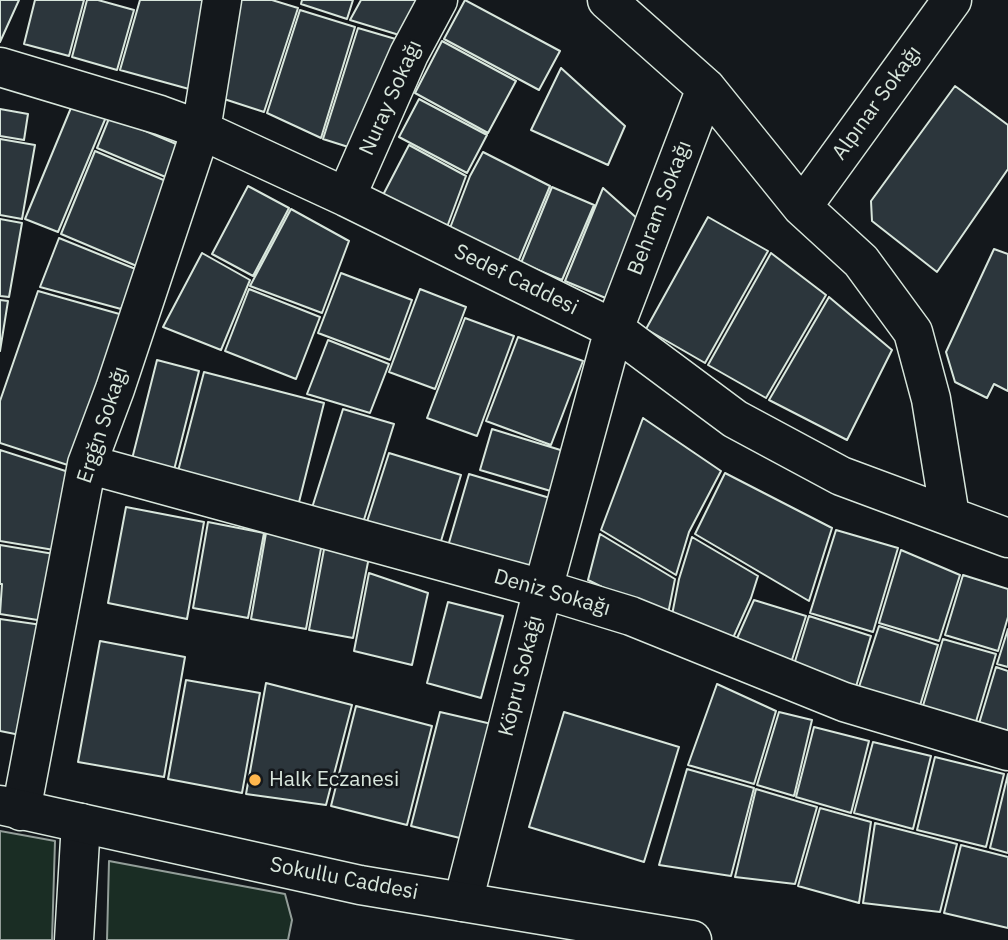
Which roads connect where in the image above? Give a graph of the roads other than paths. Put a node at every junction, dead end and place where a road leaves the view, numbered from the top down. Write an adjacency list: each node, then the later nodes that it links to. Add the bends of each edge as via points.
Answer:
1 (222, 0): 7 (street, Ergğn Sokağı)
2 (438, 0): 8 (street, Nuray Sokağı, via 408,54)
3 (607, 0): 6 (street)
4 (952, 0): 9 (street, Alpınar Sokağı)
5 (0, 67): 7 (street, Sedef Caddesi)
6 (706, 88): 9 (street); 10 (street, Behram Sokağı)
7 (201, 130): 8 (street, Sedef Caddesi); 11 (street, Ergğn Sokağı)
8 (346, 197): 10 (street, Sedef Caddesi)
9 (802, 207): 12 (street, via 860,261 912,332 931,399)
10 (614, 328): 12 (street, Sedef Caddesi, via 735,419 841,476); 14 (street, Köpru Sokağı)
11 (87, 464): 14 (street, Deniz Sokağı); 16 (street, Ergğn Sokağı)
12 (950, 516): 13 (street, Sedef Caddesi)
13 (1005, 528)
14 (544, 589): 15 (street, Deniz Sokağı, via 631,616 845,702); 18 (street, Köpru Sokağı)
15 (1008, 751)
16 (10, 808): 17 (street, Sokullu Caddesi)
17 (82, 822): 18 (street, Sokullu Caddesi, via 360,885); 19 (street)
18 (463, 902): 20 (street, Sokullu Caddesi)
19 (74, 940)
20 (692, 940)

